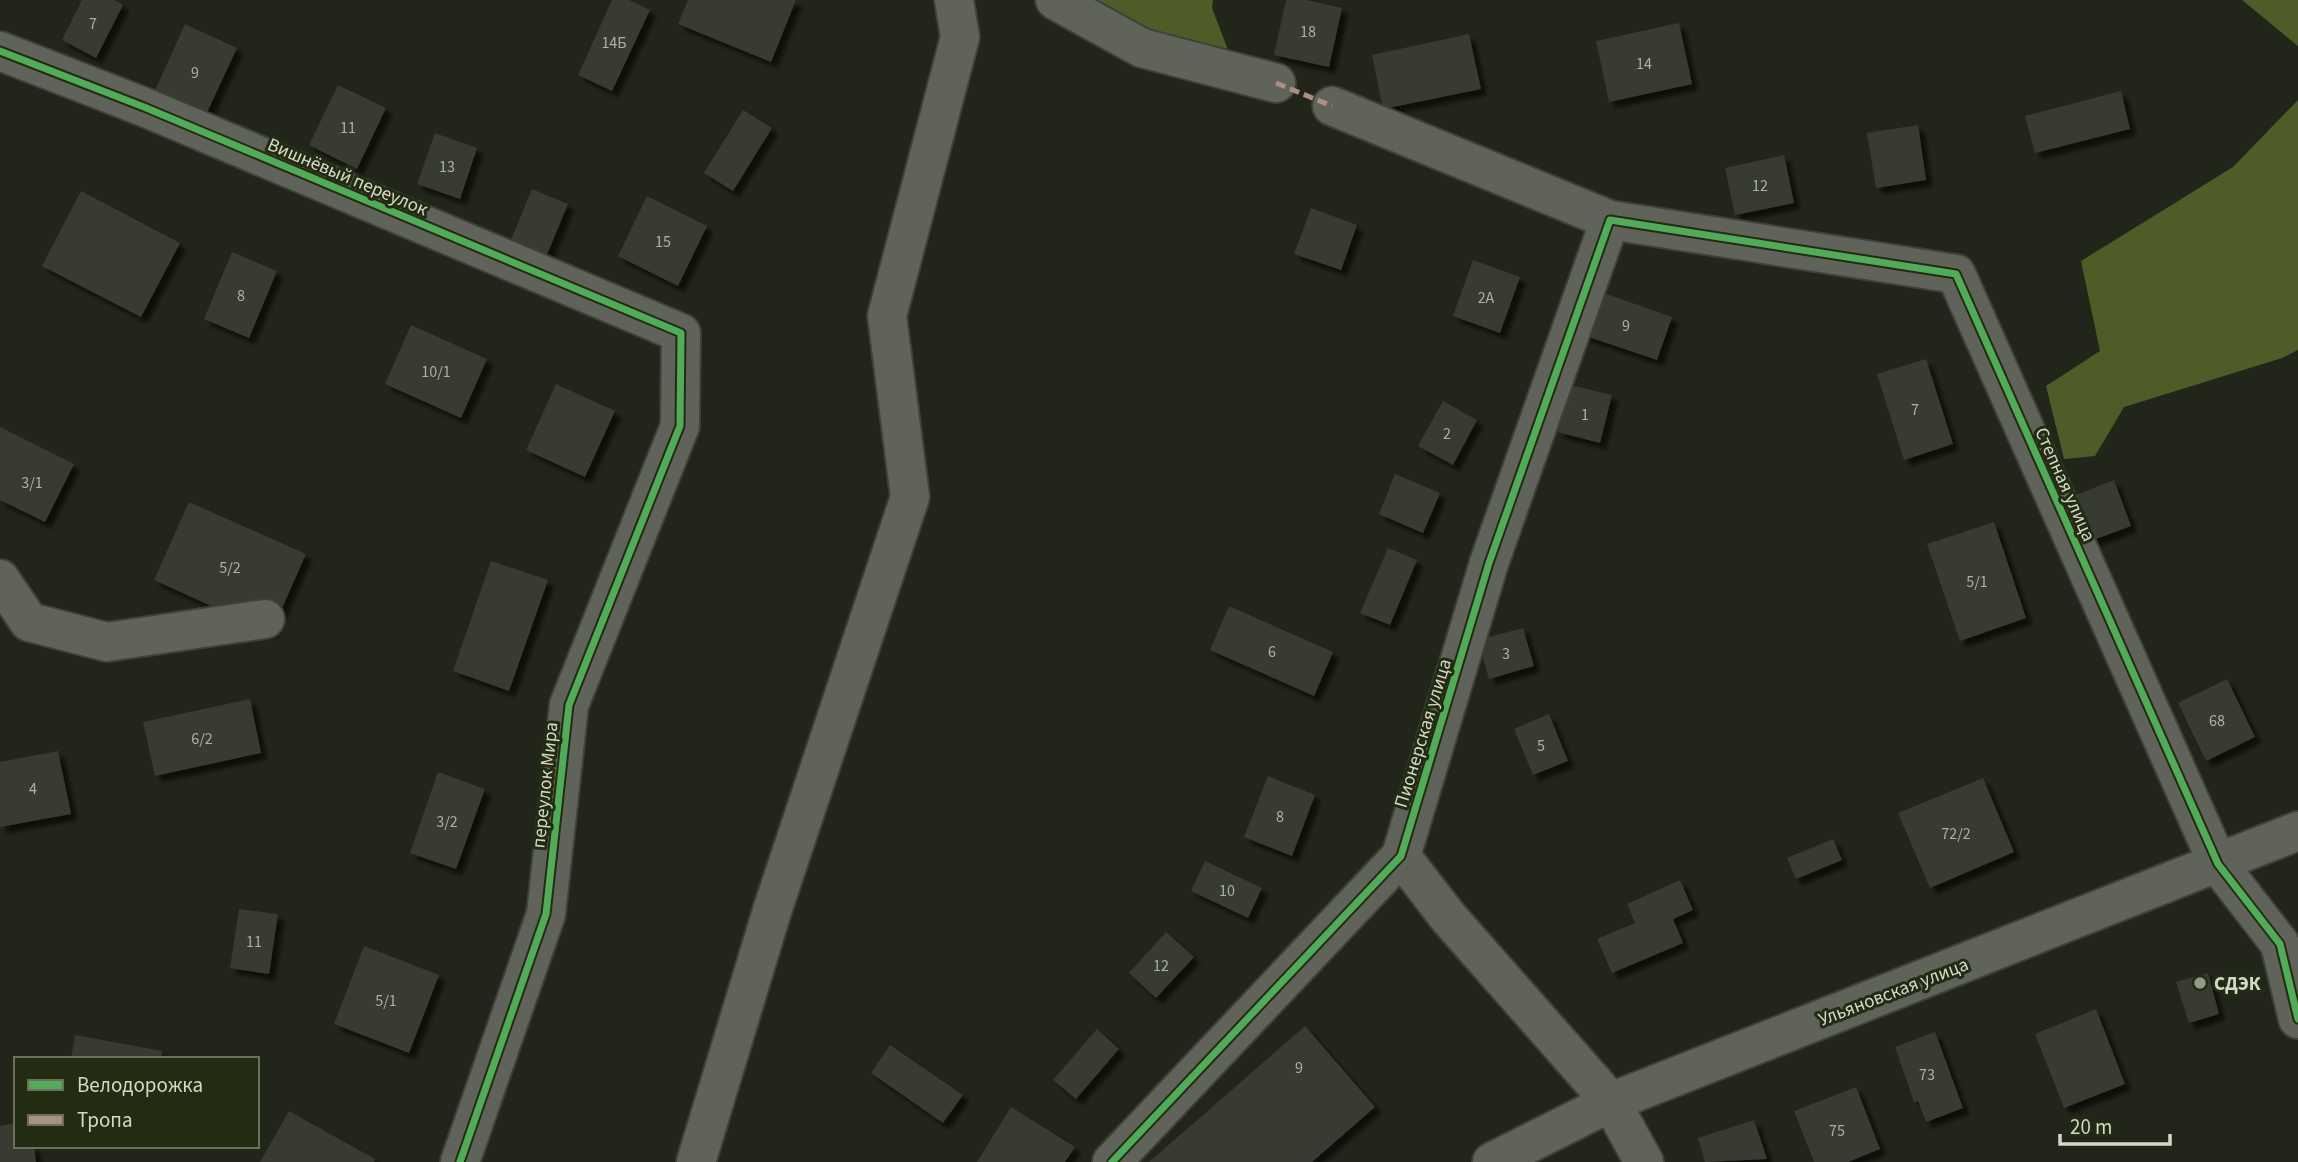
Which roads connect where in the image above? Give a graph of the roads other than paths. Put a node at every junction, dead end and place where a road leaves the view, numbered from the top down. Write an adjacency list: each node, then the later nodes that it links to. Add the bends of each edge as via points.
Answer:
1 (954, 0): 16 (street, via 960,37 887,316 910,497 772,911)
2 (1055, 0): 4 (street, via 1142,48)
3 (0, 51): 7 (street, Вишнёвый переулок, via 144,107)
4 (1276, 83)
5 (1332, 106): 6 (street)
6 (1610, 220): 11 (street, Пионерская улица, via 1489,563); 12 (street, Степная улица, via 1956,274)
7 (681, 334): 15 (street, переулок Мира, via 680,426 569,705 546,914)
8 (0, 579): 9 (street, via 29,622 107,642)
9 (265, 619)
10 (2298, 831): 12 (street, Ульяновская улица)
11 (1402, 856): 14 (street, via 1448,917); 17 (street, Пионерская улица)
12 (2218, 864): 13 (street, Степная улица, via 2280,944); 14 (street, Ульяновская улица)
13 (2298, 1019)
14 (1611, 1102): 18 (street, Ульяновская улица); 19 (street)
15 (460, 1162)
16 (696, 1162)
17 (1112, 1162)
18 (1492, 1162)
19 (1644, 1162)

